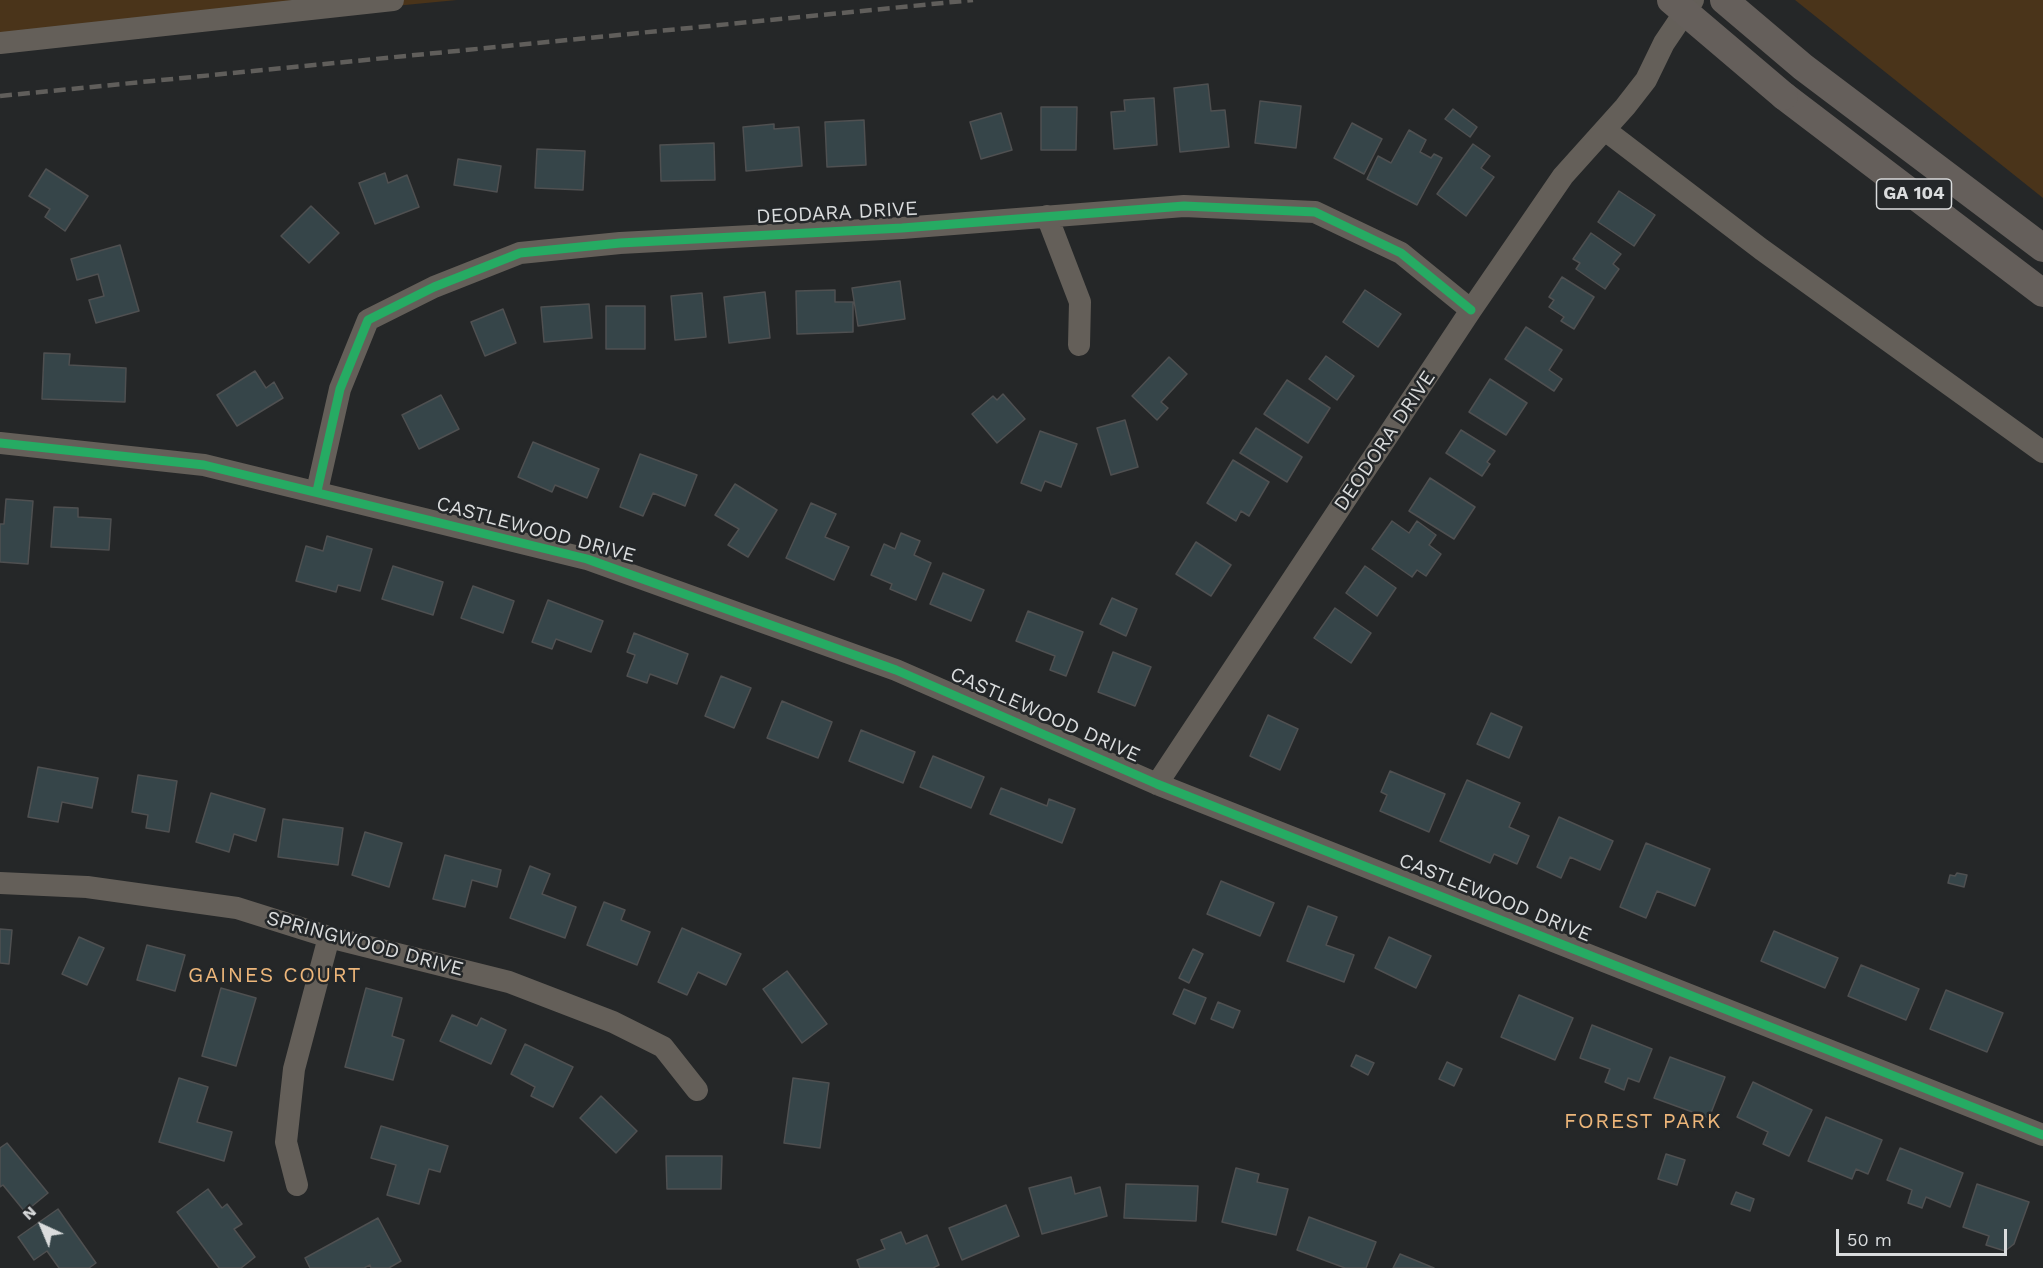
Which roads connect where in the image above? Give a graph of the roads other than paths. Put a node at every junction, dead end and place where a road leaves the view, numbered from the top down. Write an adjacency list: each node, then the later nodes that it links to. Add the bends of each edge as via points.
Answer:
1 (393, 0): 5 (street)
2 (1671, 0): 9 (main road, GA 104, bridge, via 1785,96)
3 (1693, 0): 6 (street, DEODORA DRIVE, via 1646,80)
4 (1724, 0): 8 (main road, GA 104, via 1803,67)
5 (0, 43)
6 (1605, 130): 10 (street, DEODORA DRIVE, via 1563,176); 13 (street, via 1761,249)
7 (1047, 216): 10 (street, DEODARA DRIVE, via 1184,206 1315,212 1401,253); 11 (street, via 1080,302); 14 (street, DEODARA DRIVE, via 621,243 520,254 435,287 368,320 340,389)
8 (2043, 248)
9 (2043, 292)
10 (1471, 310): 15 (street, DEODORA DRIVE)
11 (1079, 345)
12 (0, 443): 14 (street, CASTLEWOOD DRIVE, via 204,465)
13 (2043, 452)
14 (317, 491): 15 (street, CASTLEWOOD DRIVE, via 587,559 896,670)
15 (1157, 784): 19 (street, CASTLEWOOD DRIVE)
16 (0, 883): 17 (street, SPRINGWOOD DRIVE, via 87,887 237,908)
17 (329, 937): 18 (street, SPRINGWOOD DRIVE, via 509,982 613,1022 663,1047); 20 (street, via 294,1069 286,1142)
18 (697, 1090)
19 (2043, 1135)
20 (297, 1185)

